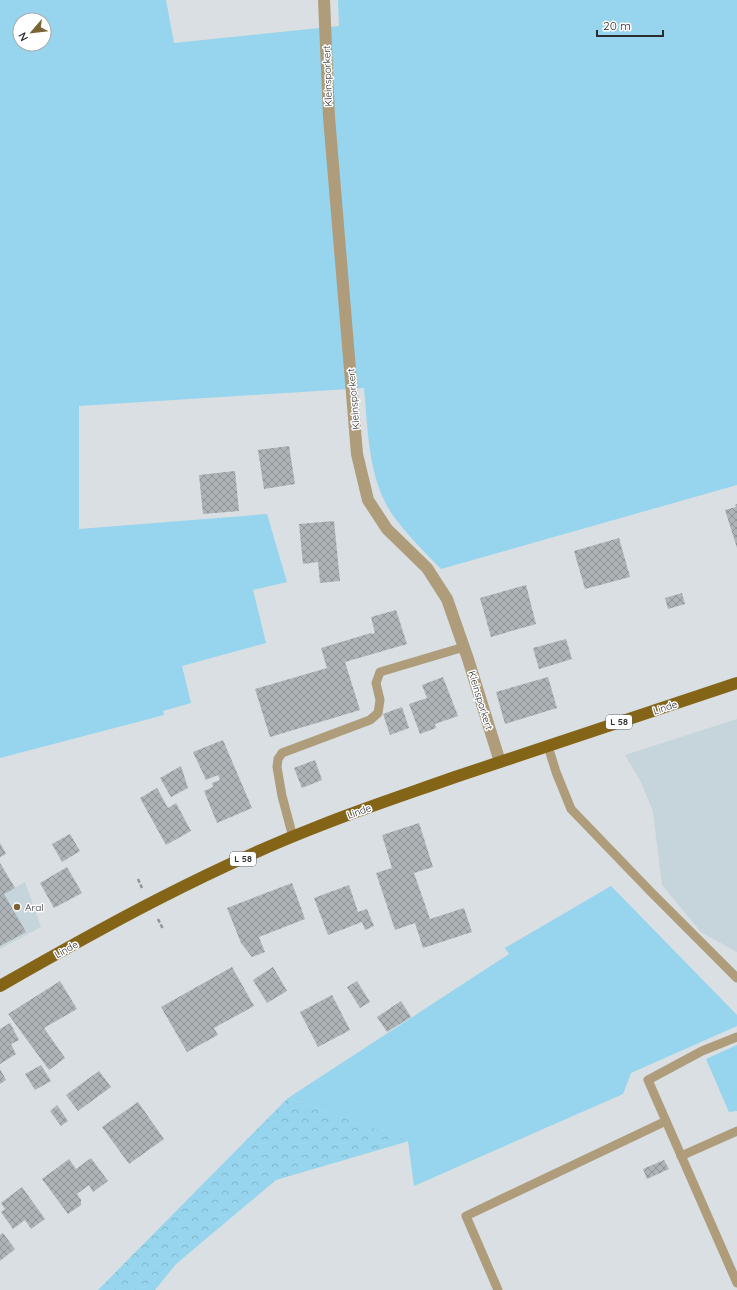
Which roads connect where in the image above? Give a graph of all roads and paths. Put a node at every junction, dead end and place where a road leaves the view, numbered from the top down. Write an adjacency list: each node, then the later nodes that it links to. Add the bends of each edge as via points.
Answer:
1 (324, 0): 2 (street, Kleinsporkert, via 329,117 357,454 368,500 387,528 427,568 447,599)
2 (464, 647): 5 (street, Kleinsporkert); 6 (lane, via 380,672 376,683 380,700 378,713 370,720 282,752 277,767)
3 (737, 683): 4 (main road, Linde / L 58)
4 (548, 746): 5 (main road, Linde / L 58); 7 (lane, via 571,809)
5 (500, 762): 6 (main road, Linde / L 58)
6 (293, 837): 8 (main road, Linde / L 58, via 150,903)
7 (737, 978)
8 (0, 986)
9 (737, 1037): 10 (lane, via 702,1051 648,1080)
10 (666, 1121): 12 (lane); 14 (lane, via 466,1216)
11 (737, 1131): 12 (lane)
12 (681, 1156): 13 (lane)
13 (737, 1283)
14 (498, 1290)

